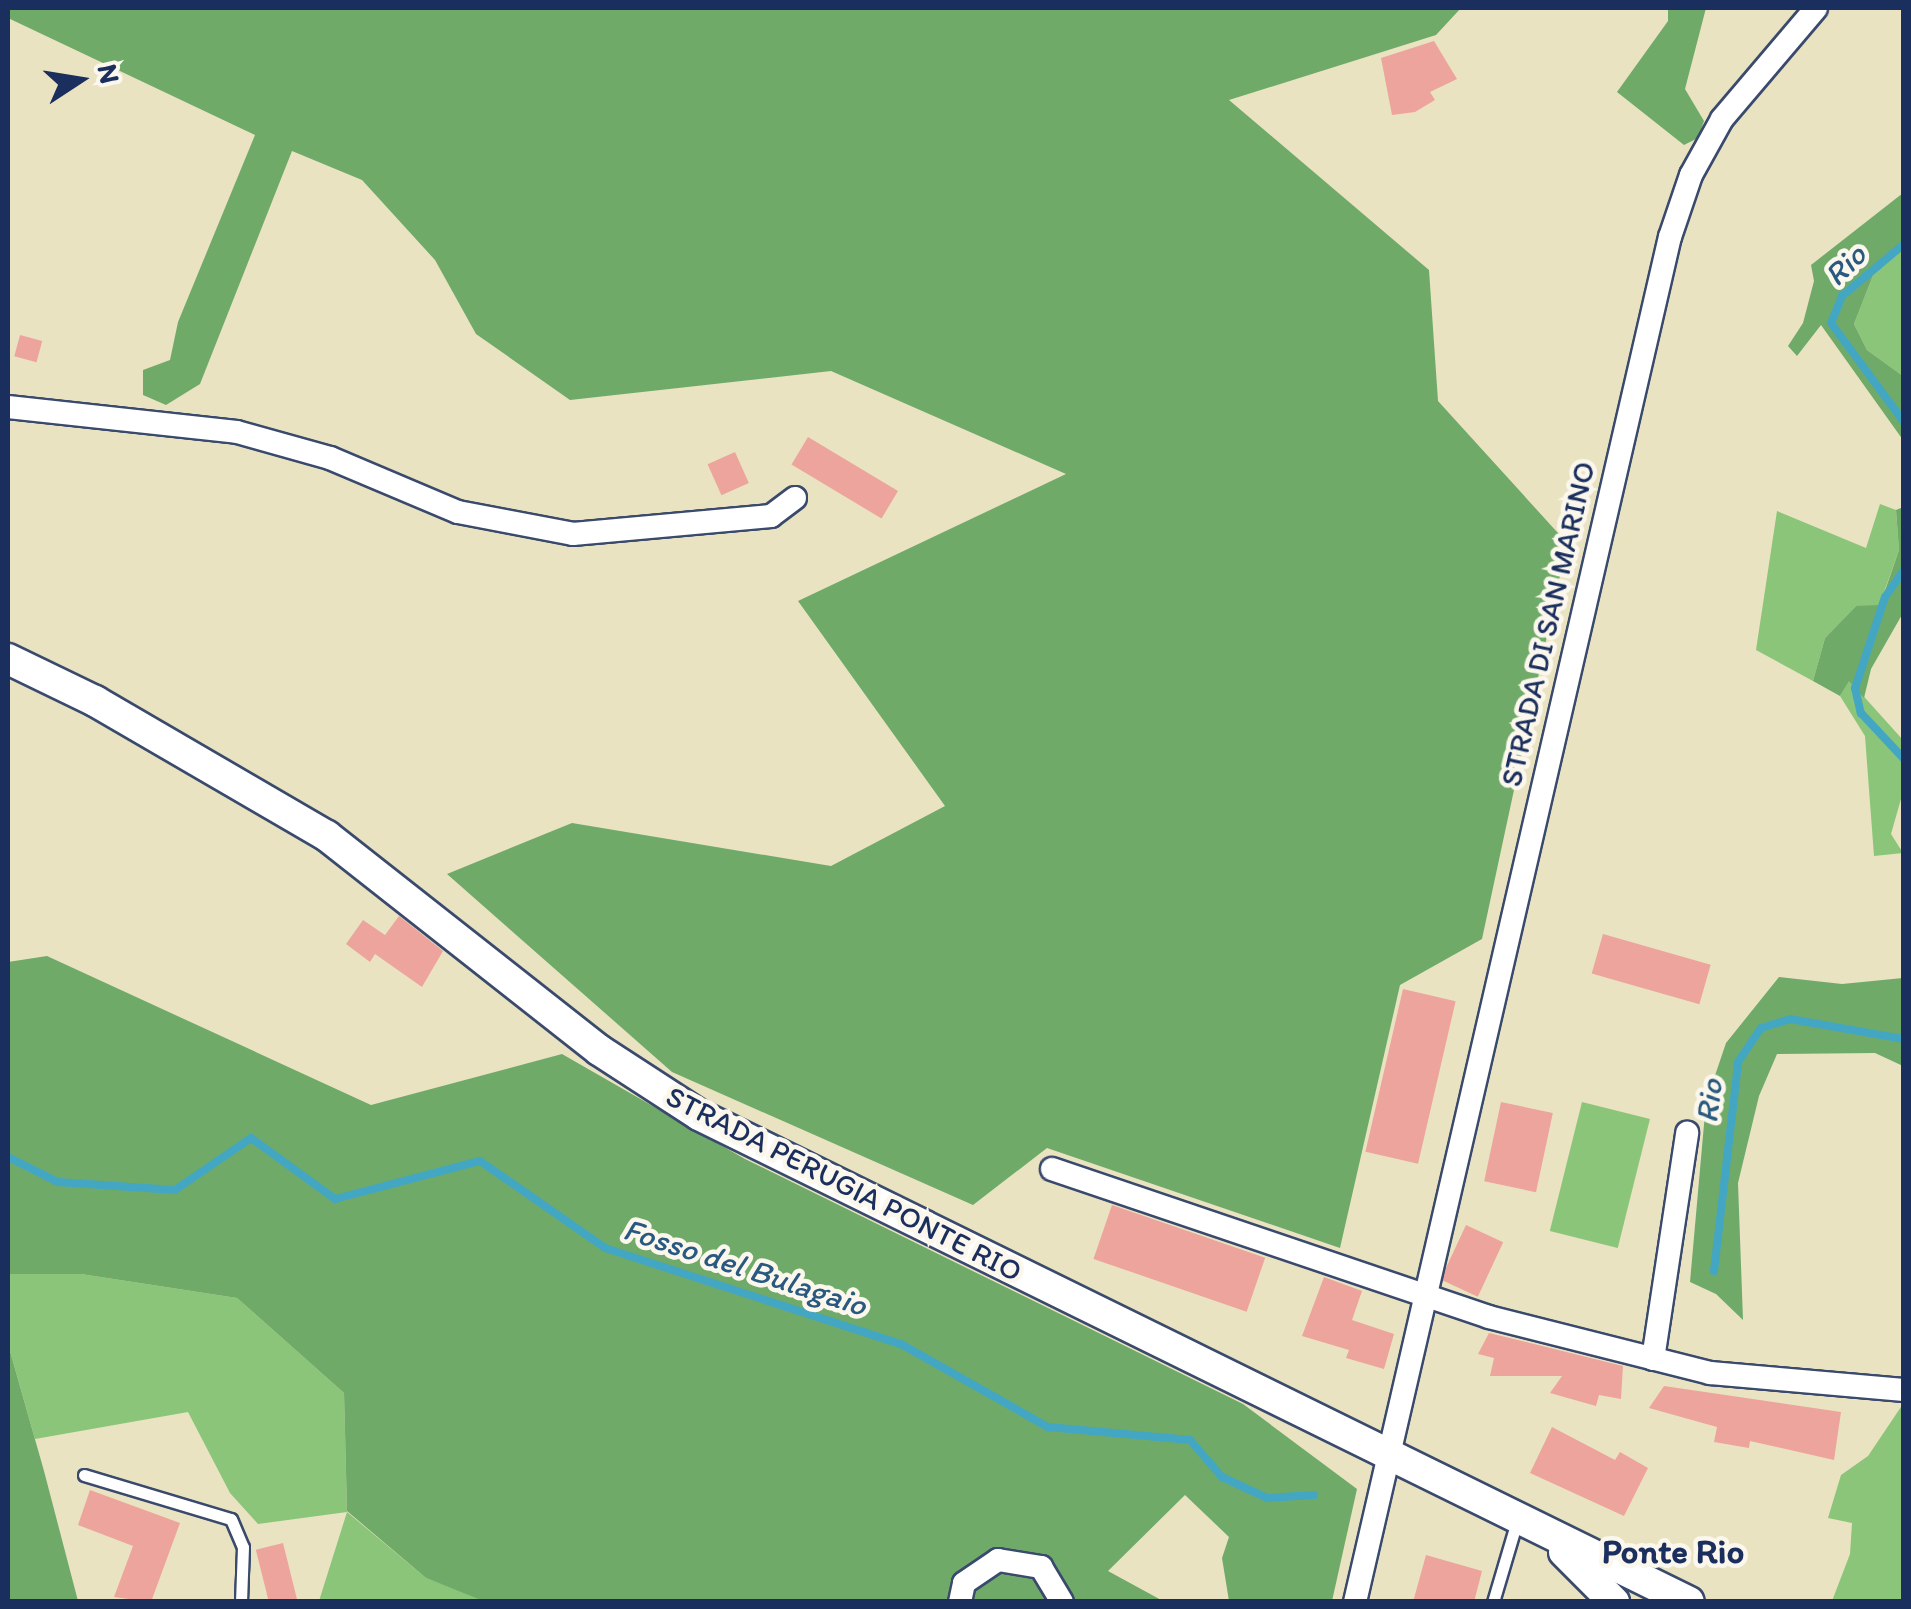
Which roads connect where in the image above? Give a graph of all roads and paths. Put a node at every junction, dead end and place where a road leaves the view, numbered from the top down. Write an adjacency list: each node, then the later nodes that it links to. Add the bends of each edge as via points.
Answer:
1 (1816, 8): 7 (street, STRADA DI SAN MARINO, via 1722,119 1691,176 1670,237)
2 (8, 407): 3 (street, via 237,432 330,458 458,512 572,534 771,516)
3 (795, 498)
4 (8, 659): 10 (main road, STRADA PERUGIA PONTE RIO, via 95,700 328,836 599,1050 700,1114)
5 (1687, 1133): 8 (street)
6 (1052, 1169): 7 (street)
7 (1427, 1293): 8 (street, via 1489,1317); 10 (street, STRADA DI SAN MARINO)
8 (1653, 1359): 9 (street, via 1710,1374)
9 (1894, 1389)
10 (1392, 1459): 12 (main road, STRADA PERUGIA PONTE RIO); 16 (street, STRADA DI SAN MARINO)
11 (84, 1475): 13 (lane, via 231,1519 242,1547)
12 (1518, 1516): 17 (lane); 18 (main road, STRADA PERUGIA PONTE RIO, via 1585,1568); 19 (main road, STRADA PERUGIA PONTE RIO)
13 (240, 1602)
14 (960, 1602): 15 (street, via 964,1584 998,1560 1041,1567)
15 (1062, 1602)
16 (1355, 1602)
17 (1493, 1602)
18 (1614, 1602)
19 (1689, 1602)

